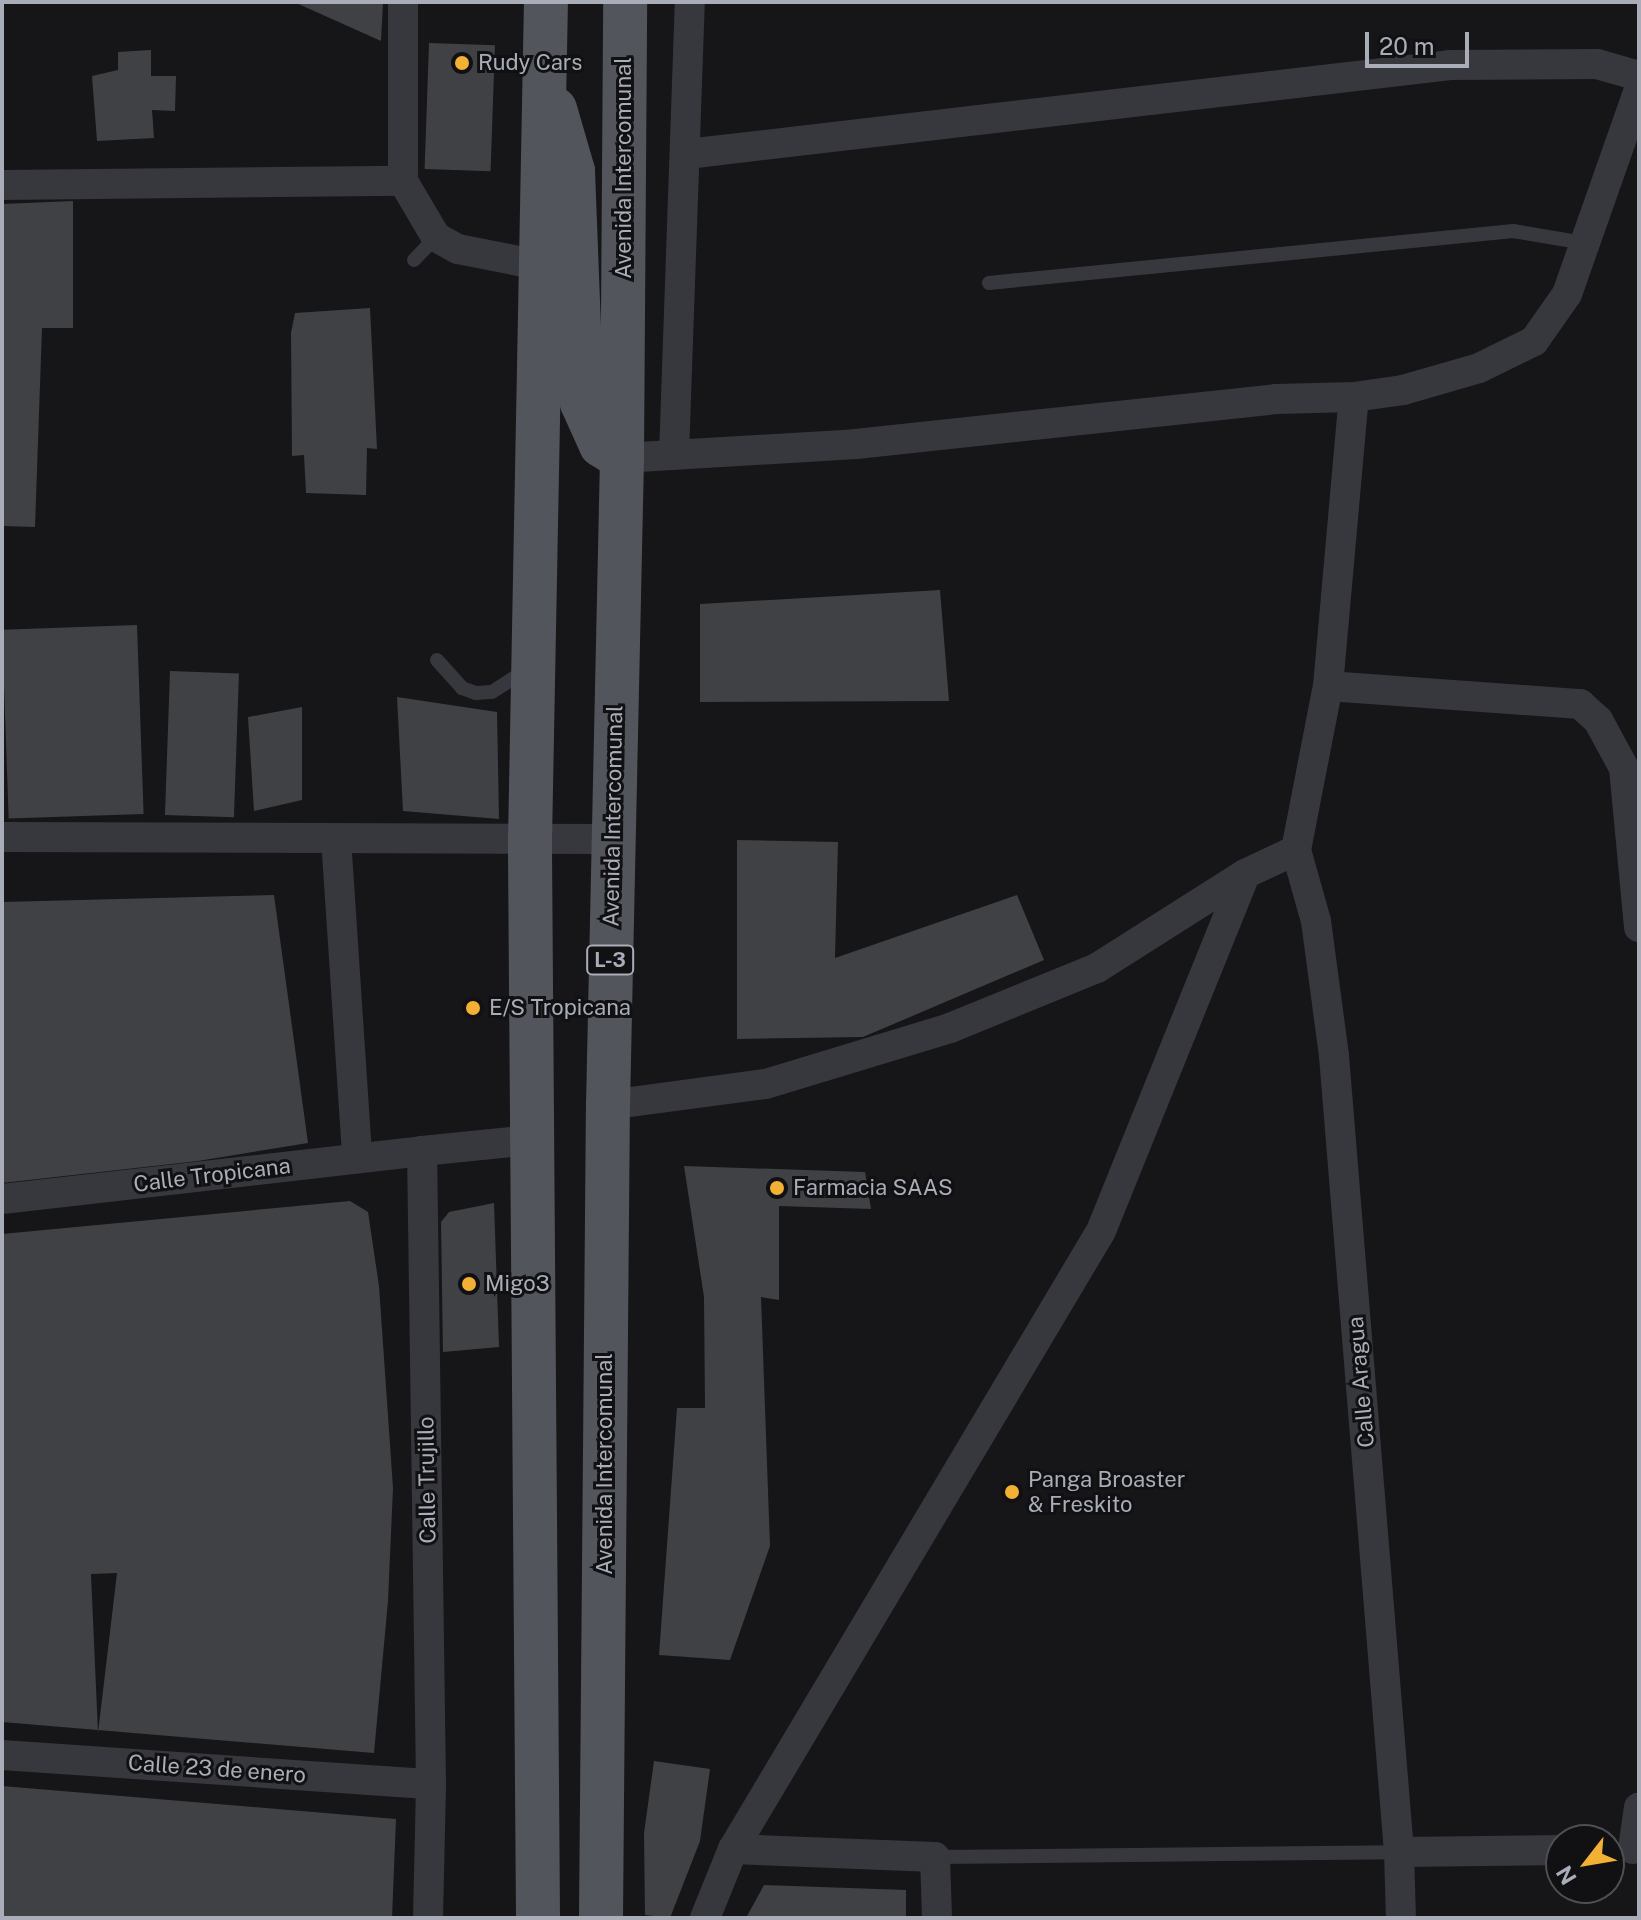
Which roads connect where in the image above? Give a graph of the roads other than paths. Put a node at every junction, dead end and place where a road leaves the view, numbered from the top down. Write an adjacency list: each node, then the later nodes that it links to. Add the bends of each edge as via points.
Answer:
1 (403, 2): 9 (street)
2 (546, 2): 6 (main road)
3 (625, 2): 18 (main road, Avenida Intercomunal / L-3)
4 (690, 2): 8 (street)
5 (1639, 76): 8 (street, via 1597,64 1450,65)
6 (544, 81): 14 (main road); 18 (main road, via 565,132 573,171 582,403 601,445)
7 (1639, 90): 12 (street)
8 (687, 154): 17 (street)
9 (403, 181): 10 (street); 11 (street)
10 (2, 185)
11 (436, 237): 13 (lane); 14 (street, via 458,249)
12 (1585, 243): 15 (lane, via 1513,231); 16 (street, via 1567,294 1534,341 1448,379)
13 (414, 260)
14 (539, 265): 20 (main road)
15 (989, 283)
16 (1354, 397): 17 (street, via 1276,399 856,444); 21 (street)
17 (674, 455): 18 (street)
18 (622, 458): 24 (main road, Avenida Intercomunal / L-3)
19 (437, 660): 20 (lane, via 462,688 476,693 510,683)
20 (533, 662): 25 (main road)
21 (1328, 686): 26 (street); 28 (street, via 1580,704 1598,720 1624,768)
22 (2, 837): 23 (street)
23 (336, 838): 25 (street); 32 (street)
24 (612, 839): 25 (street); 29 (main road, Avenida Intercomunal / L-3)
25 (530, 840): 30 (main road)
26 (1296, 850): 27 (street); 40 (street, Calle Aragua, via 1316,921 1334,1056)
27 (1245, 874): 29 (street, via 1097,968 950,1028 766,1084); 37 (street, via 1101,1231)
28 (1639, 927)
29 (608, 1105): 44 (main road, Avenida Intercomunal / L-3)
30 (531, 1140): 31 (street); 43 (main road)
31 (422, 1151): 32 (street, Calle Tropicana); 35 (street, Calle Trujillo)
32 (357, 1158): 33 (street, Calle Tropicana)
33 (2, 1199)
34 (2, 1755): 35 (street, Calle 23 de enero)
35 (431, 1784): 42 (street, Calle Trujillo)
36 (1639, 1807): 38 (street)
37 (733, 1849): 41 (street); 45 (street)
38 (1627, 1849)
39 (1545, 1850): 40 (street)
40 (1399, 1852): 41 (lane); 47 (street, Calle Aragua)
41 (935, 1857): 46 (street)
42 (428, 1918)
43 (538, 1918)
44 (601, 1918)
45 (705, 1918)
46 (937, 1918)
47 (1401, 1918)

